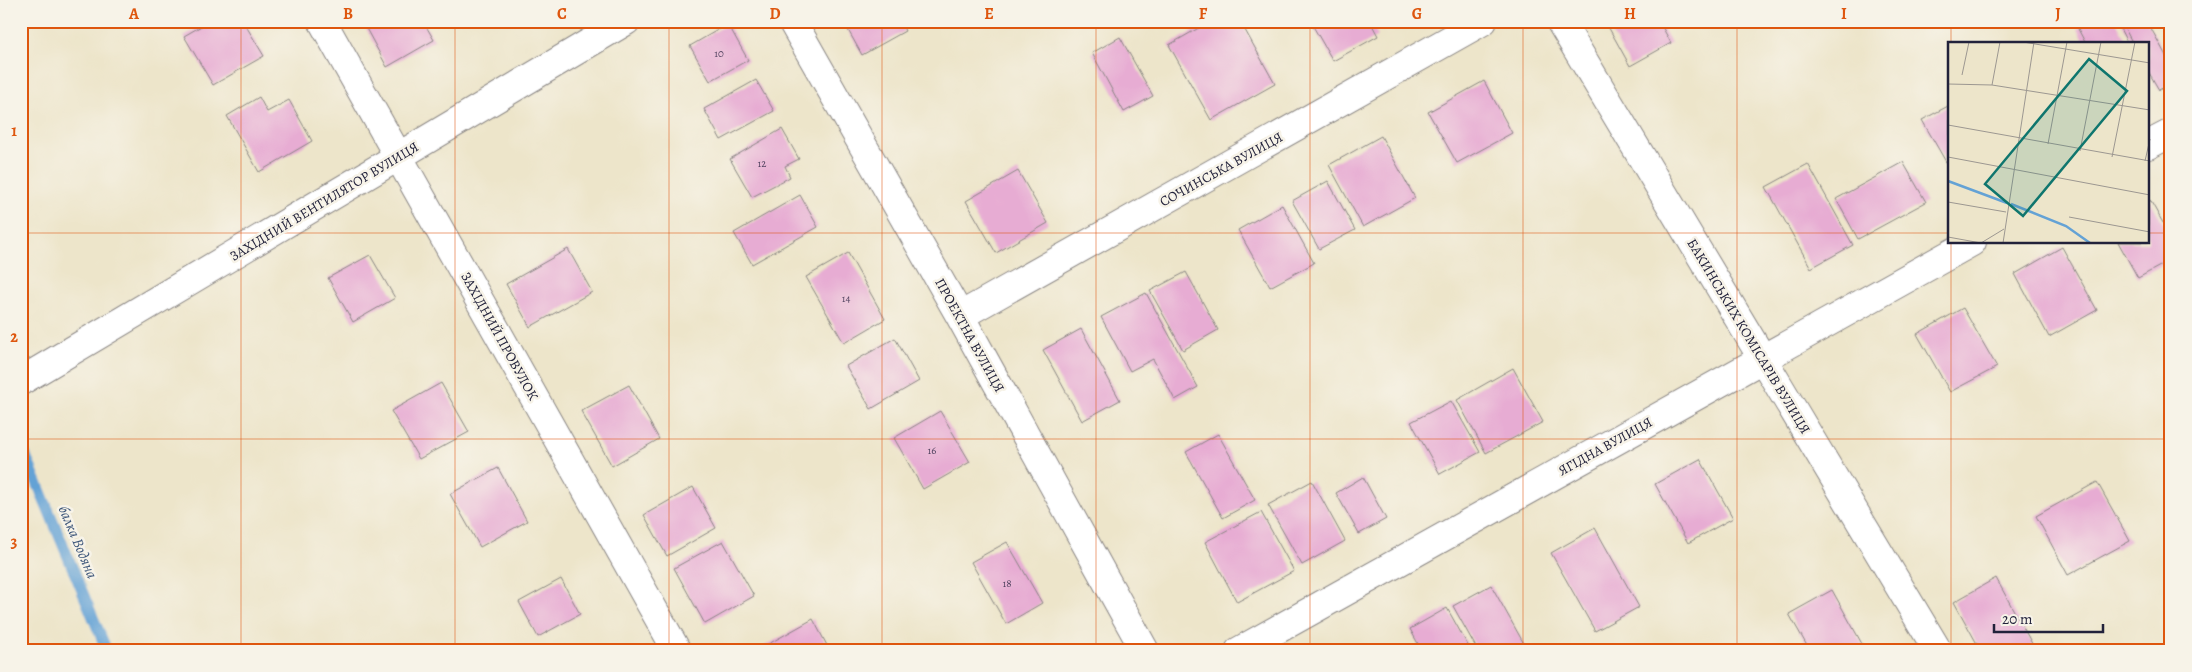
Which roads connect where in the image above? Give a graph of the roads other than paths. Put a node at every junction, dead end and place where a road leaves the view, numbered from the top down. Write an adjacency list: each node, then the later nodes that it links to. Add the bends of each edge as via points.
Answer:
1 (322, 21): 8 (street, ЗАХІДНИЙ ПРОВУЛОК)
2 (626, 21): 8 (street, ЗАХІДНИЙ ВЕНТИЛЯТОР ВУЛИЦЯ)
3 (792, 21): 10 (street, ПРОЕКТНА ВУЛИЦЯ)
4 (1483, 21): 10 (street, СОЧИНСЬКА ВУЛИЦЯ)
5 (1560, 21): 11 (street, БАКИНСЬКИХ КОМІСАРІВ ВУЛИЦЯ)
6 (2171, 133): 7 (street)
7 (2150, 144)
8 (400, 156): 12 (street, ЗАХІДНИЙ ВЕНТИЛЯТОР ВУЛИЦЯ); 13 (street, ЗАХІДНИЙ ПРОВУЛОК)
9 (1968, 244): 11 (street, ЯГІДНА ВУЛИЦЯ)
10 (960, 316): 14 (street, ПРОЕКТНА ВУЛИЦЯ)
11 (1762, 359): 15 (street, ЯГІДНА ВУЛИЦЯ); 16 (street, БАКИНСЬКИХ КОМІСАРІВ ВУЛИЦЯ)
12 (21, 381)
13 (677, 651)
14 (1145, 651)
15 (1239, 651)
16 (1938, 651)

